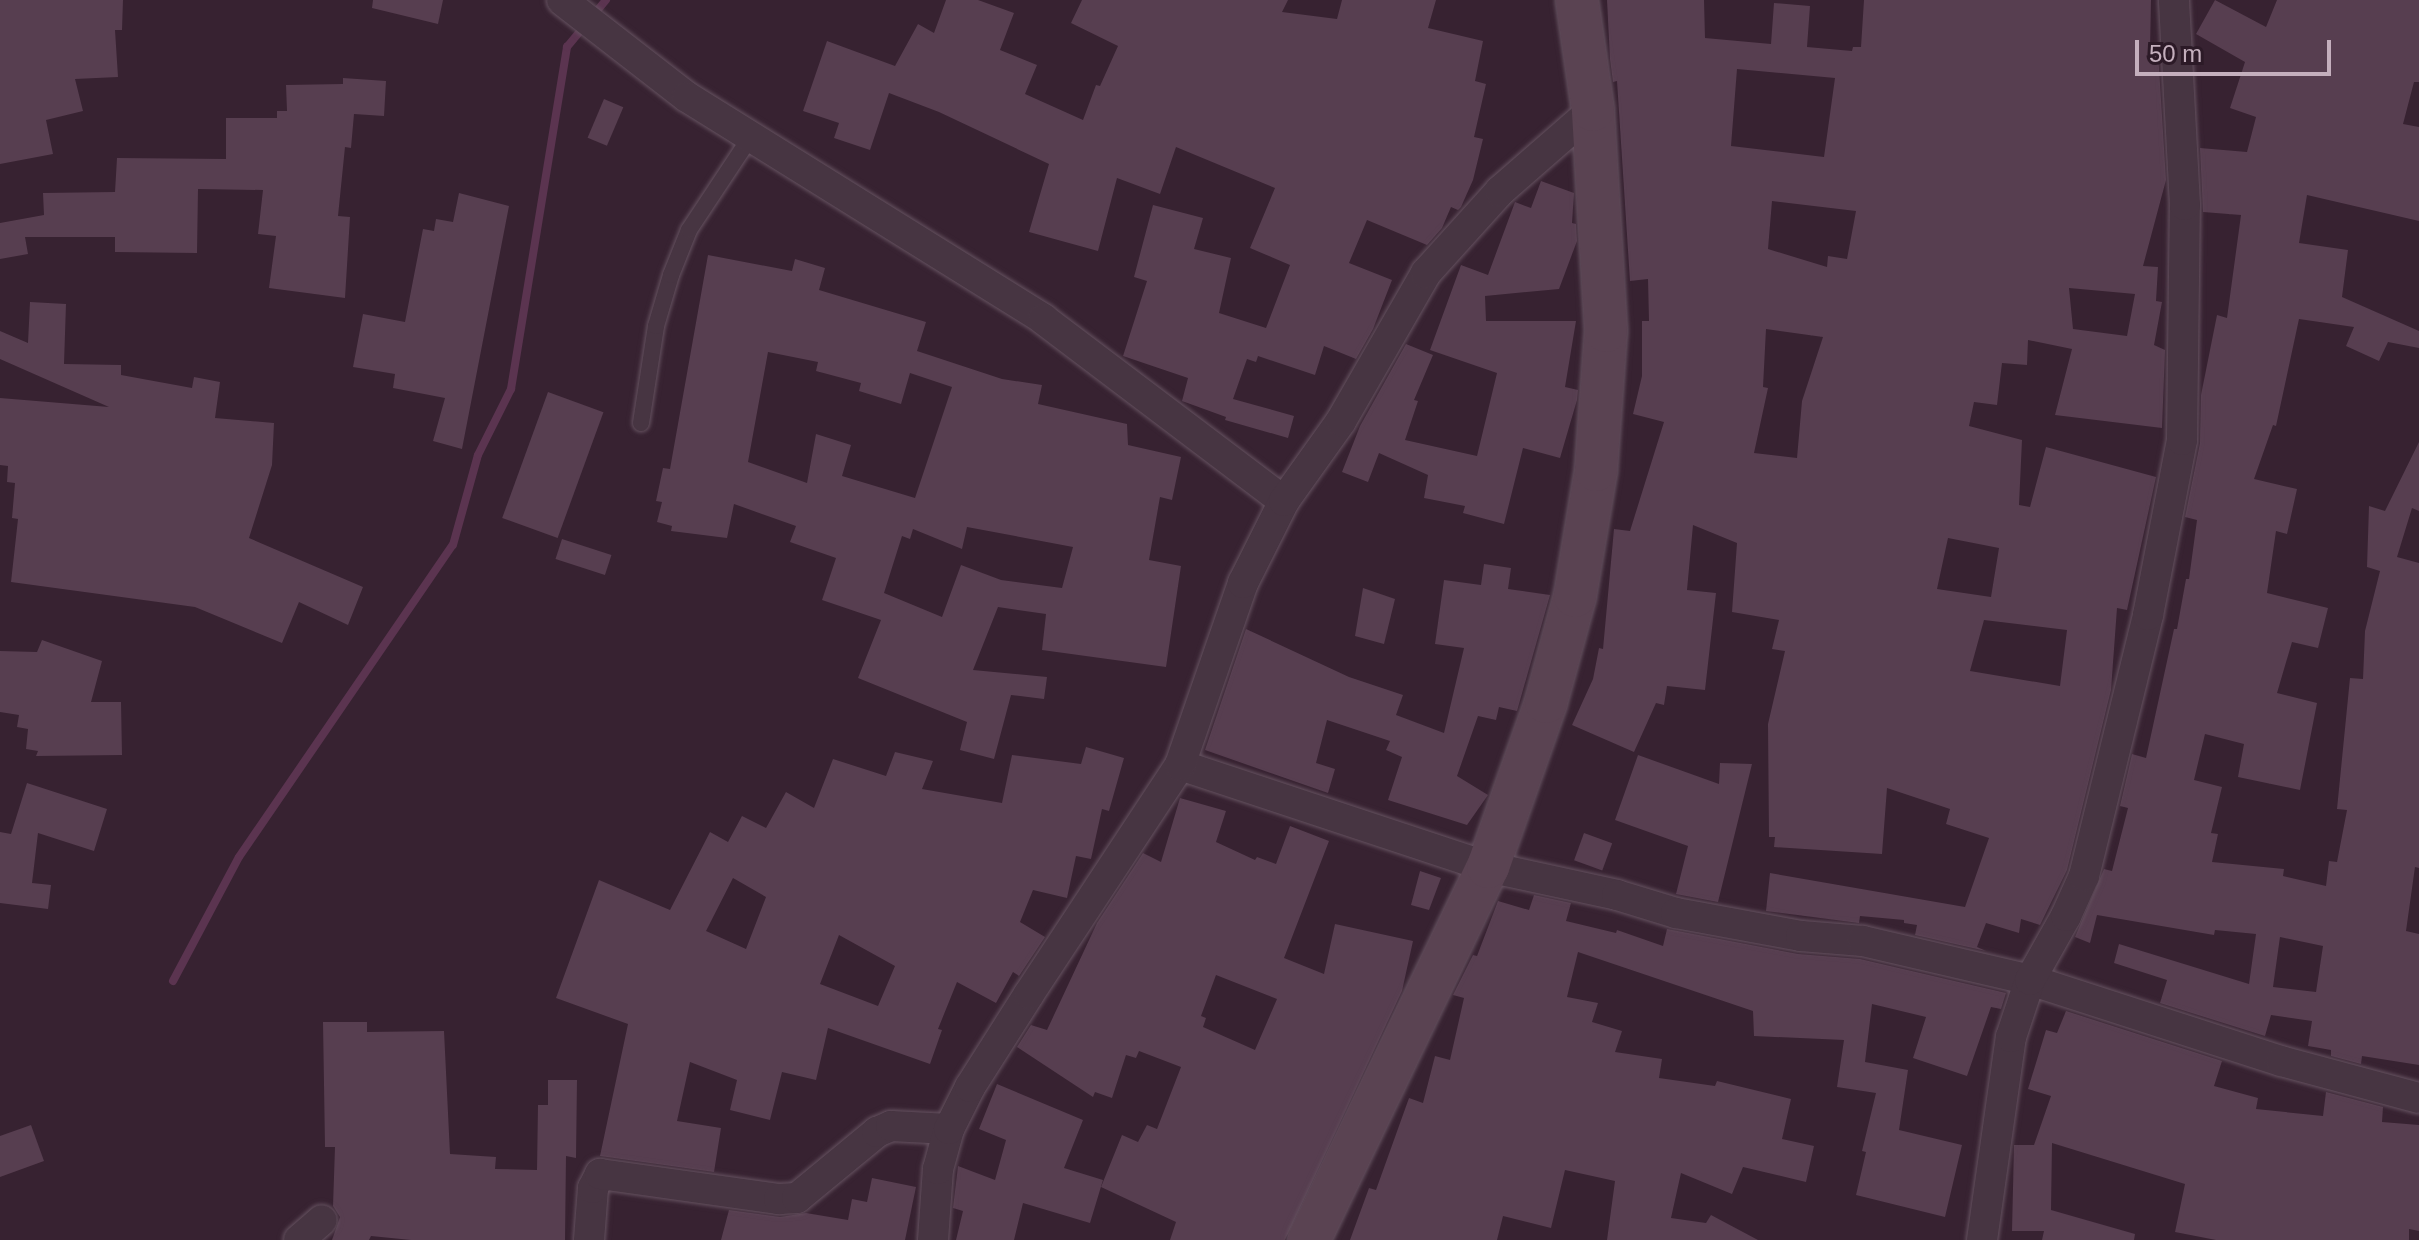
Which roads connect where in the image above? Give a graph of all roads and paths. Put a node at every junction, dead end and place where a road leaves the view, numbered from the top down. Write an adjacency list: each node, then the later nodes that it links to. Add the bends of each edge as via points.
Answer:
1 (562, 0): 5 (street, via 687,97)
2 (1577, 0): 4 (street)
3 (2174, 0): 10 (street, via 2185,205 2182,440 2148,615 2084,876)
4 (1593, 110): 7 (street, via 1500,191 1426,273 1341,421); 9 (street, via 1606,331 1596,470 1575,596 1546,702)
5 (750, 138): 6 (lane, via 689,230 671,275 656,326); 7 (street, via 1043,319)
6 (641, 423)
7 (1284, 501): 8 (street, via 1243,583)
8 (1180, 765): 9 (street); 12 (street, via 970,1087)
9 (1488, 867): 10 (street, via 1676,913 1801,936 1863,941); 17 (street)
10 (2030, 980): 11 (street, via 2281,1061); 18 (street, via 2006,1064)
11 (2419, 1098)
12 (949, 1129): 15 (street, via 891,1126 877,1132 797,1198 600,1174 593,1188); 16 (street, via 938,1169)
13 (322, 1220): 14 (street)
14 (299, 1240)
15 (589, 1240)
16 (933, 1240)
17 (1309, 1240)
18 (1982, 1240)

